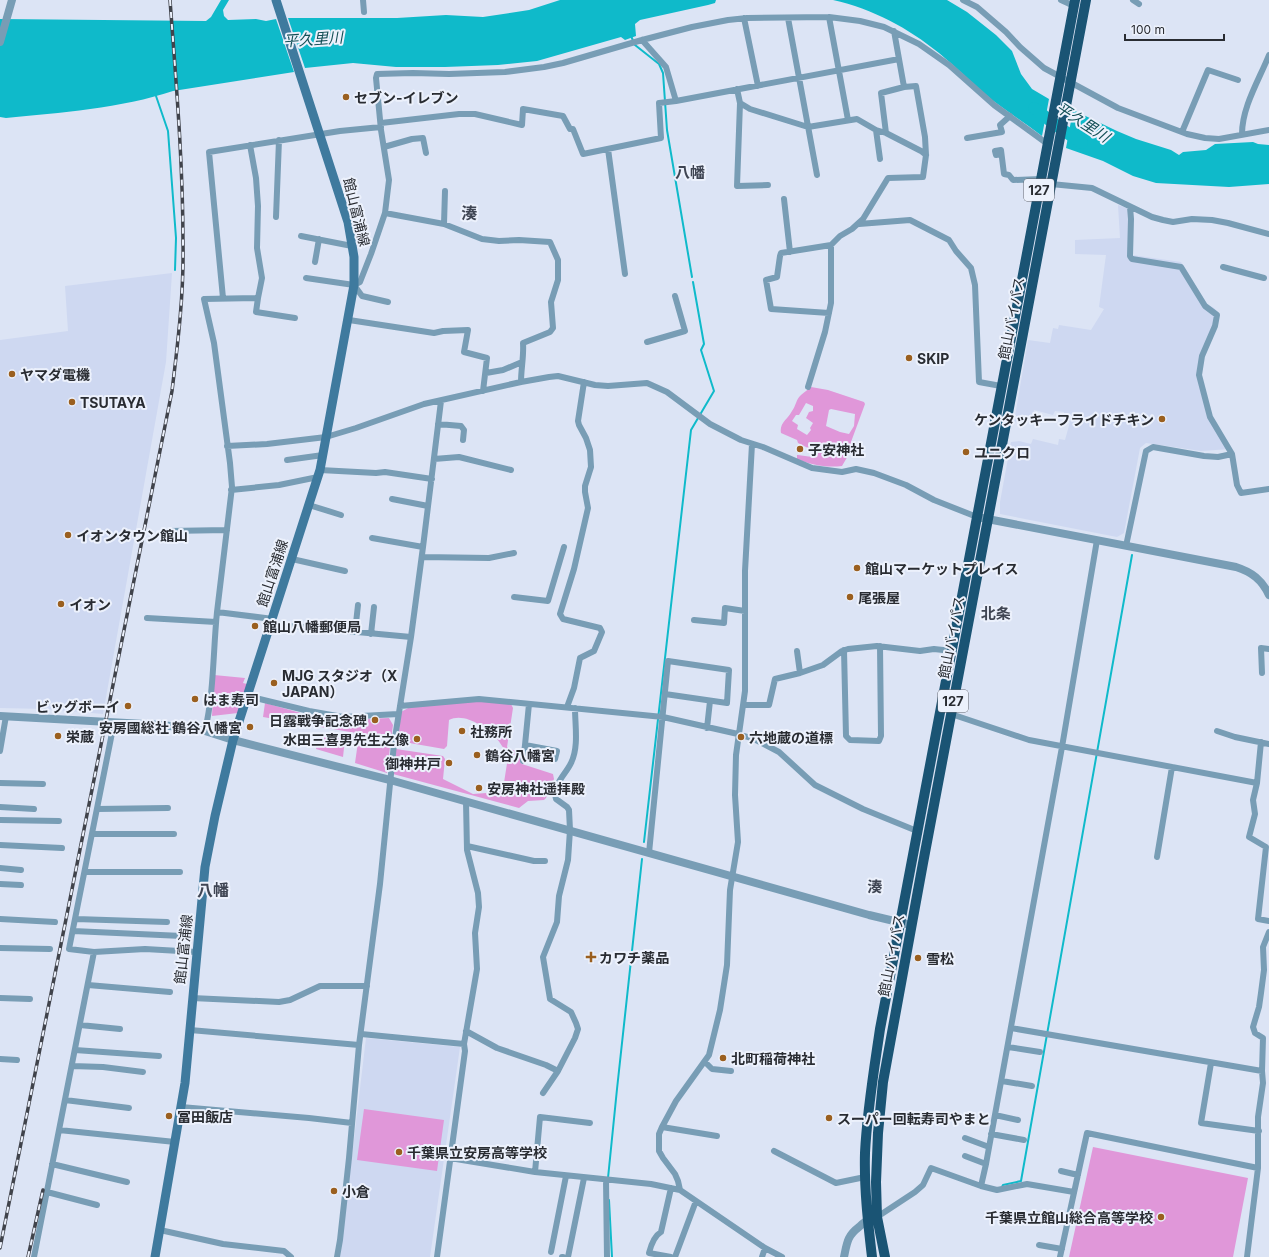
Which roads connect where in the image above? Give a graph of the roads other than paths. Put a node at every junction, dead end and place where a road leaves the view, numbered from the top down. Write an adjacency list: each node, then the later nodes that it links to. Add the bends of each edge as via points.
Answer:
1 (12, 0): 16 (street)
2 (276, 0): 37 (main road, 館山富浦線)
3 (363, 0): 10 (street)
4 (963, 0): 21 (street, via 977,7 1044,68)
5 (1061, 0): 8 (street)
6 (1086, 0): 23 (highway, 館山バイパス / 127)
7 (1133, 0): 9 (street)
8 (1075, 3): 21 (highway, 館山バイパス / 127)
9 (1139, 4)
10 (364, 12)
11 (829, 16): 13 (street); 14 (street, via 860,21); 19 (street)
12 (744, 18): 13 (street); 15 (street); 24 (street)
13 (788, 18): 20 (street)
14 (894, 31): 18 (street); 29 (street, via 919,44 949,65)
15 (640, 40): 27 (street, via 666,67); 31 (street, via 544,67 484,73 377,74)
16 (0, 42)
17 (1269, 55): 38 (street, via 1248,106 1242,124)
18 (899, 59): 19 (street); 25 (street)
19 (839, 70): 20 (street); 30 (street)
20 (799, 78): 24 (street); 32 (street)
21 (1060, 78): 23 (street); 42 (highway, 館山バイパス / 127)
22 (1238, 80): 35 (street, via 1208,70)
23 (1070, 84): 35 (street, via 1118,108); 42 (highway, 館山バイパス / 127)
24 (758, 86): 26 (street)
25 (904, 87): 36 (street, via 881,93); 47 (street, via 916,86)
26 (737, 89): 27 (street); 28 (street)
27 (676, 101): 44 (street, via 659,103 661,138)
28 (740, 103): 32 (street, via 750,109); 52 (street, via 737,186)
29 (1010, 116): 39 (street, via 1000,125 1002,132); 42 (street)
30 (848, 120): 32 (street); 33 (street, via 857,119)
31 (381, 125): 37 (street); 43 (street); 44 (street, via 459,114 475,114 522,125 523,109 563,116 570,129 573,129 583,154)
32 (808, 127): 49 (street)
33 (876, 130): 36 (street); 48 (street)
34 (1269, 130): 38 (street)
35 (1182, 132): 38 (street, via 1219,139)
36 (886, 133): 47 (street)
37 (320, 134): 40 (street); 63 (main road, 館山富浦線, via 348,222)
38 (1242, 134)
39 (967, 138)
40 (279, 140): 41 (street); 57 (street)
41 (250, 145): 73 (street, via 209,152); 74 (street, via 256,178 257,248 262,278)
42 (1053, 145): 50 (highway, 館山バイパス / 127); 51 (highway, 館山バイパス / 127)
43 (384, 147): 45 (street, via 422,138); 56 (street, via 389,180)
44 (608, 149): 68 (street)
45 (426, 153)
46 (1001, 154): 50 (street, via 1004,174 1013,180)
47 (926, 155): 59 (street, via 923,177 888,178)
48 (880, 159)
49 (817, 175)
50 (1041, 180): 84 (highway, 館山バイパス / 127)
51 (1051, 184): 55 (street, via 1092,188); 107 (highway, 館山バイパス / 127)
52 (768, 185)
53 (445, 190): 58 (street)
54 (784, 199): 65 (street)
55 (1130, 207): 60 (street, via 1173,222 1192,219 1212,220); 93 (street, via 1132,259 1181,267 1206,306 1217,314 1198,375 1210,417)
56 (384, 213): 58 (street); 71 (street, via 372,254 360,282)
57 (276, 217)
58 (444, 224): 80 (street, via 482,239 550,242 555,250 558,280 551,302 553,328 550,332 523,343)
59 (859, 224): 64 (street, via 840,236); 84 (street, via 910,220 949,240 971,268 975,285 979,382)
60 (1269, 234)
61 (301, 236): 62 (street)
62 (319, 239): 63 (street); 66 (street)
63 (352, 246): 71 (main road, 館山富浦線)
64 (831, 246): 65 (street); 76 (street)
65 (790, 252): 76 (street, via 782,253 780,256 778,277 766,280 771,308)
66 (315, 262)
67 (1223, 267): 70 (street)
68 (624, 274)
69 (306, 278): 71 (street)
70 (1264, 278)
71 (354, 285): 75 (street, via 362,296); 78 (main road, 館山富浦線)
72 (675, 296): 79 (street, via 685,331)
73 (223, 298): 74 (street); 92 (street, via 204,299 214,343)
74 (258, 298): 77 (street, via 256,312)
75 (388, 302)
76 (829, 313): 85 (street, via 826,332)
77 (295, 318)
78 (348, 320): 81 (street, via 434,333 468,330 464,352 487,358); 89 (main road, 館山富浦線)
79 (647, 342)
80 (522, 362): 81 (street, via 503,370); 82 (street)
81 (486, 373): 86 (street)
82 (521, 382): 83 (street, via 558,376); 86 (street)
83 (584, 382): 91 (street, via 608,386 647,383 663,389 720,430); 145 (street, via 578,421 590,450 591,467 585,486 588,508 574,569 560,614 563,619 600,628 602,632 594,651 580,658)
84 (1001, 386): 106 (highway, 館山バイパス / 127)
85 (808, 388)
86 (483, 391): 87 (street)
87 (441, 401): 88 (street); 89 (street, via 424,404)
88 (438, 424): 90 (street, via 461,426 464,430); 95 (street)
89 (326, 437): 92 (street); 94 (main road, 館山富浦線)
90 (463, 440)
91 (752, 444): 106 (street, via 812,468 842,472 856,469 874,473); 123 (street)
92 (227, 446): 101 (street)
93 (1232, 454): 100 (street, via 1237,485 1241,493); 112 (street, via 1204,456 1153,447 1146,451)
94 (323, 455): 96 (street); 98 (main road, 館山富浦線)
95 (434, 459): 97 (street, via 459,457); 99 (street)
96 (287, 460)
97 (511, 470)
98 (319, 473): 99 (street, via 385,472); 101 (street, via 279,485); 103 (main road, 館山富浦線)
99 (432, 479): 104 (street)
100 (1269, 489)
101 (231, 490): 108 (street)
102 (392, 498): 104 (street)
103 (309, 505): 105 (street); 117 (main road, 館山富浦線)
104 (428, 506): 113 (street)
105 (340, 515)
106 (976, 517): 107 (street); 136 (highway, 館山バイパス / 127)
107 (988, 519): 111 (street); 148 (highway, 館山バイパス / 127)
108 (227, 530): 109 (street); 124 (street)
109 (169, 531)
110 (372, 538): 113 (street)
111 (1097, 540): 112 (street); 160 (street)
112 (1126, 546): 119 (street, via 1242,568 1258,579)
113 (423, 547): 116 (street)
114 (564, 547): 120 (street, via 548,601)
115 (514, 553): 116 (street, via 489,558)
116 (422, 557): 131 (street)
117 (292, 558): 118 (street); 127 (main road, 館山富浦線)
118 (345, 571)
119 (1269, 595)
120 (514, 597)
121 (358, 605): 129 (street)
122 (374, 607): 130 (street)
123 (745, 611): 126 (street, via 725,608 724,623); 143 (street)
124 (217, 612): 127 (street); 128 (street)
125 (147, 618): 128 (street)
126 (694, 620)
127 (272, 621): 129 (street); 140 (main road, 館山富浦線)
128 (216, 622): 153 (street)
129 (355, 632): 130 (street)
130 (371, 634): 131 (street)
131 (411, 637): 144 (street)
132 (880, 646): 134 (street); 134 (street, via 881,736 878,741 850,740 846,736); 136 (street, via 920,651)
133 (1269, 649): 138 (street, via 1261,648)
134 (844, 650): 137 (street, via 823,665)
135 (797, 651): 137 (street)
136 (952, 651): 177 (highway, 館山バイパス / 127)
137 (800, 673): 143 (street, via 776,679 769,705)
138 (1262, 673)
139 (665, 694): 141 (street); 141 (street, via 668,661 728,670 727,703); 150 (street)
140 (247, 696): 147 (street, via 309,712 343,717); 156 (main road, 館山富浦線)
141 (710, 701): 152 (street)
142 (529, 704): 144 (street, via 479,699); 145 (street); 159 (street)
143 (743, 705): 155 (street)
144 (400, 706): 147 (street)
145 (567, 707): 146 (street)
146 (575, 708): 150 (street); 176 (street, via 575,754 557,786 555,796 569,810)
147 (398, 714): 165 (street)
148 (951, 714): 160 (street, via 1029,740); 199 (highway, 館山バイパス / 127)
149 (3, 716): 151 (street); 161 (street)
150 (660, 717): 152 (street); 183 (street)
151 (114, 723): 153 (street, via 163,725); 173 (street)
152 (707, 728): 155 (street)
153 (205, 731): 156 (street)
154 (1217, 731): 157 (street, via 1235,738)
155 (738, 734): 177 (street, via 779,752 815,785 863,809); 190 (street, via 735,795 738,842)
156 (233, 740): 165 (street); 206 (main road, 館山富浦線, via 208,848)
157 (1261, 742): 158 (street); 167 (street)
158 (1269, 744)
159 (525, 745): 162 (street, via 557,751); 163 (street)
160 (1062, 747): 164 (street); 214 (street)
161 (0, 751)
162 (555, 759)
163 (523, 761)
164 (1172, 767): 167 (street); 184 (street)
165 (390, 780): 169 (street); 208 (street)
166 (0, 783): 168 (street)
167 (1257, 783): 195 (street, via 1253,800 1255,814 1249,837 1266,847 1258,919)
168 (43, 784)
169 (466, 802): 176 (street); 181 (street)
170 (0, 807): 172 (street)
171 (168, 808): 173 (street)
172 (34, 809)
173 (97, 809): 178 (street)
174 (0, 820): 175 (street)
175 (59, 821)
176 (570, 830): 183 (street); 230 (street, via 568,860 559,896 557,922 543,957 550,999 571,1012 578,1029)
177 (917, 831): 198 (highway, 館山バイパス / 127)
178 (92, 834): 179 (street); 188 (street)
179 (174, 834)
180 (0, 845): 182 (street)
181 (467, 846): 185 (street, via 534,861); 217 (street, via 479,907 475,933 477,969)
182 (62, 848)
183 (649, 853): 190 (street)
184 (1157, 857)
185 (545, 861)
186 (0, 868): 187 (street)
187 (21, 870)
188 (85, 872): 189 (street); 194 (street)
189 (180, 872)
190 (732, 876): 198 (street); 227 (street, via 727,965 712,1048)
191 (0, 884): 192 (street)
192 (21, 885)
193 (0, 919): 196 (street)
194 (76, 919): 197 (street); 200 (street)
195 (1269, 921)
196 (55, 922)
197 (167, 922)
198 (900, 922): 199 (street); 263 (highway, 館山バイパス / 127, via 872,1077 866,1131)
199 (911, 925): 275 (highway, 館山バイパス / 127, via 883,1082 877,1158)
200 (73, 931): 202 (street); 205 (street, via 70,950)
201 (1269, 932): 231 (street, via 1263,947 1262,993 1253,1027 1255,1033 1263,1038)
202 (182, 936)
203 (0, 948): 204 (street)
204 (50, 949)
205 (94, 952): 206 (street, via 145,949); 207 (street)
206 (197, 952): 211 (main road, 館山富浦線)
207 (88, 985): 209 (street); 213 (street)
208 (367, 986): 211 (street, via 320,986 290,1000 279,1002); 218 (street)
209 (170, 992)
210 (0, 998): 212 (street)
211 (192, 998): 216 (main road, 館山富浦線)
212 (30, 999)
213 (80, 1025): 215 (street); 222 (street)
214 (1011, 1028): 221 (street); 228 (street)
215 (120, 1029)
216 (190, 1030): 220 (street); 238 (main road, 館山富浦線)
217 (466, 1031): 219 (street); 230 (street, via 497,1048)
218 (361, 1034): 219 (street); 220 (street)
219 (464, 1044): 255 (street)
220 (359, 1045): 242 (street)
221 (1008, 1047): 223 (street); 234 (street)
222 (75, 1050): 224 (street); 229 (street)
223 (1040, 1052)
224 (159, 1056)
225 (0, 1059): 226 (street)
226 (17, 1060)
227 (705, 1062): 233 (street, via 712,1069); 244 (street, via 676,1101)
228 (1211, 1063): 231 (street); 246 (street, via 1200,1123)
229 (72, 1066): 232 (street); 237 (street)
230 (558, 1071): 236 (street)
231 (1262, 1071): 246 (street)
232 (142, 1072)
233 (731, 1072)
234 (1002, 1080): 235 (street); 240 (street)
235 (1032, 1086)
236 (543, 1093)
237 (65, 1100): 239 (street); 245 (street)
238 (181, 1107): 242 (street); 251 (main road, 館山富浦線)
239 (129, 1108)
240 (995, 1115): 241 (street); 247 (street)
241 (1018, 1120)
242 (352, 1123): 286 (street)
243 (590, 1123): 260 (street, via 540,1118)
244 (662, 1127): 248 (street); 269 (street, via 659,1134 659,1151 675,1174)
245 (59, 1130): 251 (street); 256 (street)
246 (1259, 1131): 258 (street)
247 (991, 1134): 250 (street); 252 (street)
248 (717, 1136)
249 (965, 1138): 252 (street)
250 (1024, 1140)
251 (175, 1142): 278 (main road, 館山富浦線)
252 (989, 1147): 257 (street)
253 (774, 1151): 263 (street, via 836,1183)
254 (965, 1156): 257 (street)
255 (450, 1158): 260 (street); 287 (street)
256 (52, 1164): 266 (street); 270 (street)
257 (986, 1164): 267 (street)
258 (1258, 1168): 261 (street, via 1087,1133); 298 (street)
259 (1061, 1171): 261 (street)
260 (535, 1172): 262 (street)
261 (1078, 1175): 271 (street)
262 (566, 1176): 264 (street); 282 (street)
263 (865, 1177): 276 (highway, 館山バイパス / 127)
264 (584, 1178): 265 (street); 288 (street)
265 (607, 1180): 268 (street); 289 (street)
266 (128, 1182)
267 (981, 1186): 271 (street, via 1000,1190 1030,1185); 275 (street, via 931,1168 923,1185)
268 (670, 1188): 269 (street); 290 (street, via 661,1232 657,1234 649,1253)
269 (680, 1190): 272 (street)
270 (47, 1192): 273 (street); 283 (street)
271 (1074, 1192): 277 (street)
272 (696, 1200): 280 (street); 291 (street)
273 (97, 1205)
274 (1035, 1214): 277 (street)
275 (877, 1217): 276 (street); 296 (highway, 館山バイパス / 127)
276 (867, 1220): 294 (street, via 851,1232); 295 (highway, 館山バイパス / 127)
277 (1068, 1220): 281 (street)
278 (160, 1230): 284 (main road, 館山富浦線); 285 (street, via 223,1244 284,1251)
279 (1039, 1245): 281 (street)
280 (765, 1248): 292 (street); 293 (street)
281 (1062, 1249): 297 (street)
282 (551, 1252)
283 (34, 1257)
284 (155, 1257)
285 (291, 1257)
286 (337, 1257)
287 (437, 1257)
288 (568, 1257)
289 (607, 1257)
290 (670, 1257)
291 (675, 1257)
292 (762, 1257)
293 (782, 1257)
294 (844, 1257)
295 (872, 1257)
296 (885, 1257)
297 (1060, 1257)
298 (1246, 1257)

